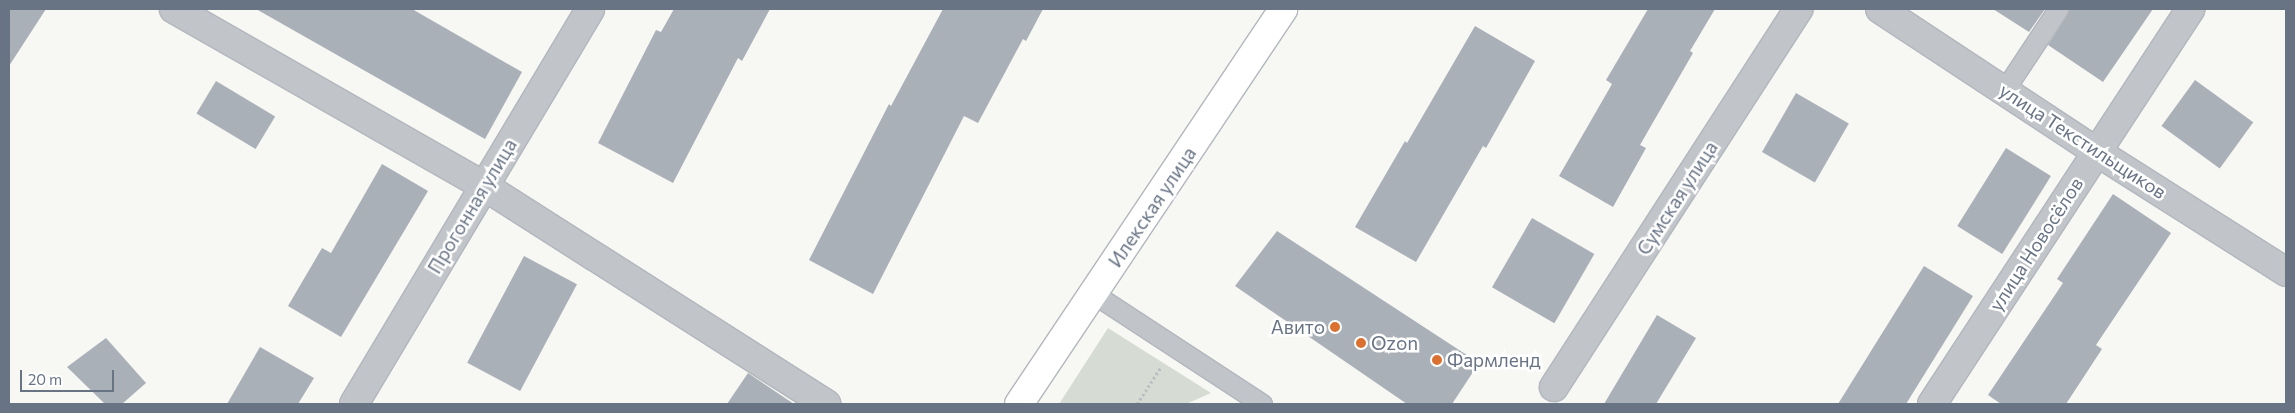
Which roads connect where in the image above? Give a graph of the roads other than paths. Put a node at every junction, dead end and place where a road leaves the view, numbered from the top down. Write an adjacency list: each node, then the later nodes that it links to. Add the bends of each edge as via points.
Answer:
1 (174, 9): 10 (street)
2 (590, 9): 10 (street, Прогонная улица)
3 (1283, 9): 12 (street, Илекская улица)
4 (1799, 9): 13 (street, Сумская улица)
5 (1880, 9): 8 (street, улица Текстильщиков)
6 (2058, 9): 8 (lane)
7 (2190, 9): 9 (street, улица Новосёлов)
8 (2005, 89): 9 (street, улица Текстильщиков)
9 (2097, 152): 11 (street, улица Текстильщиков); 18 (street, улица Новосёлов)
10 (484, 186): 14 (street, Прогонная улица); 15 (street)
11 (2286, 272)
12 (1094, 294): 16 (street, Илекская улица); 17 (lane)
13 (1554, 387)
14 (354, 404)
15 (826, 404)
16 (1019, 404)
17 (1262, 404)
18 (1932, 404)

